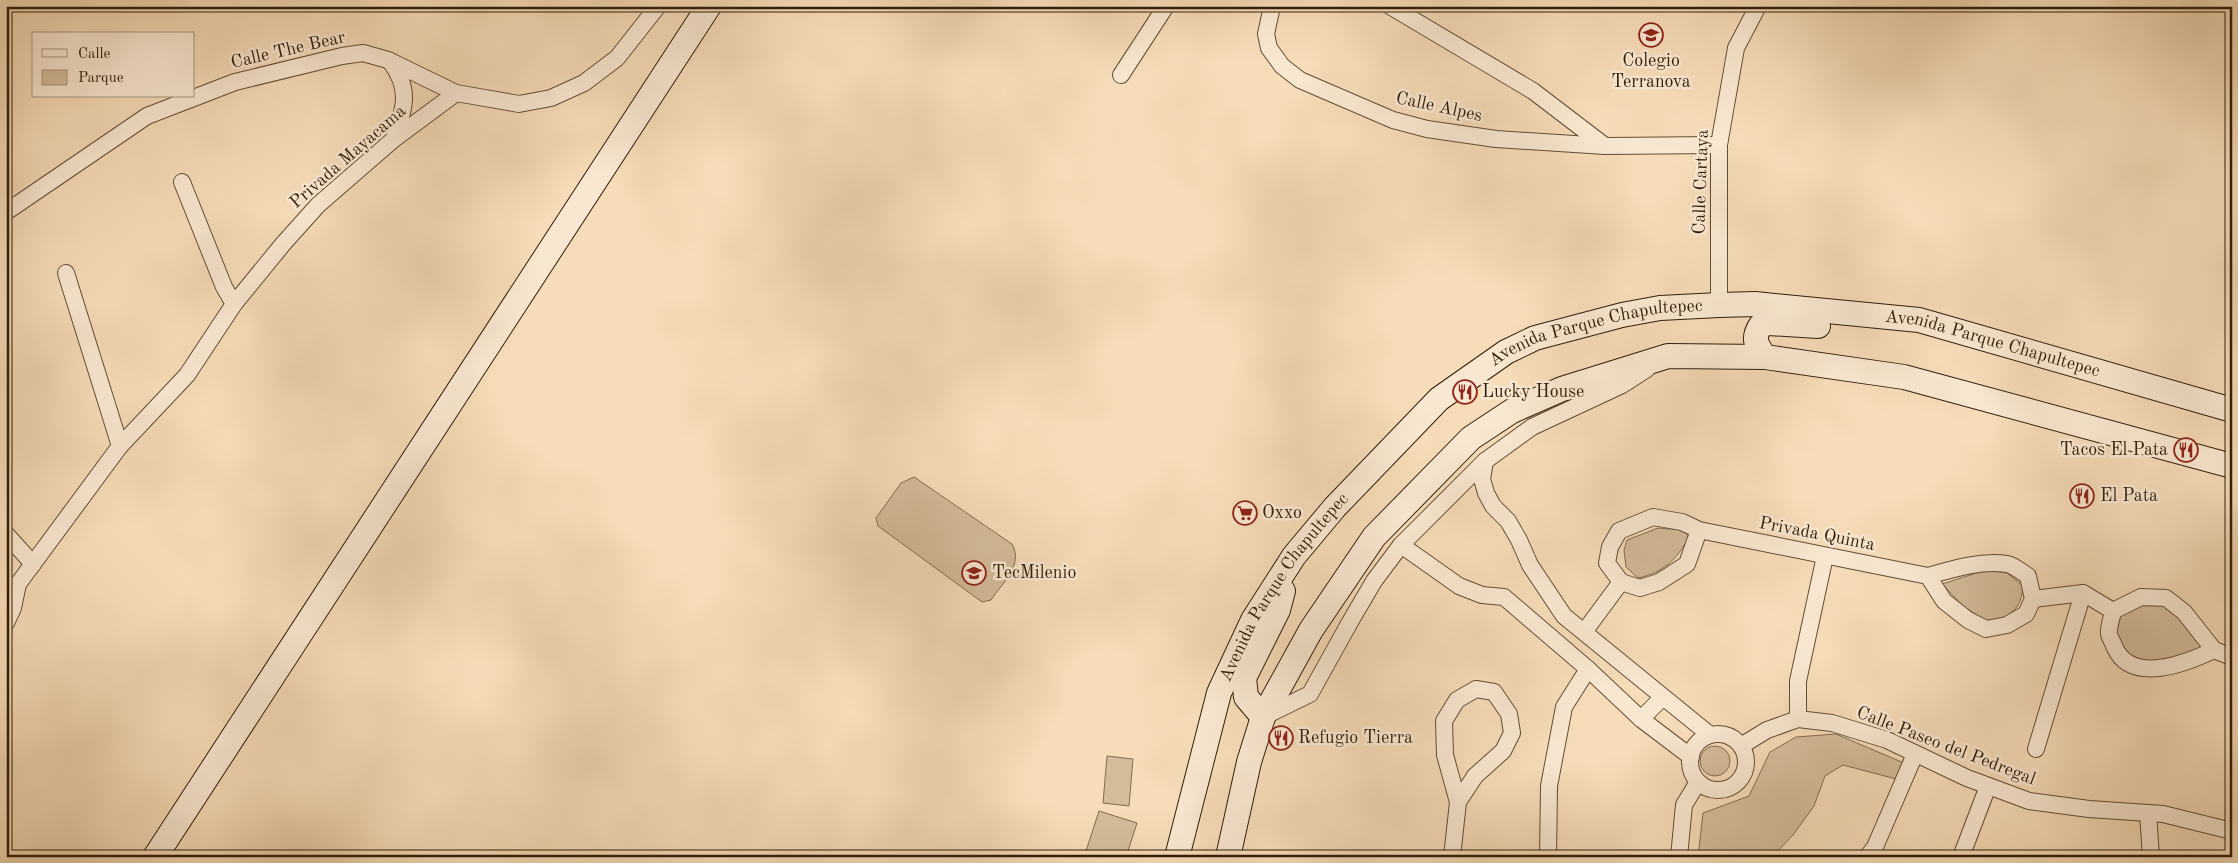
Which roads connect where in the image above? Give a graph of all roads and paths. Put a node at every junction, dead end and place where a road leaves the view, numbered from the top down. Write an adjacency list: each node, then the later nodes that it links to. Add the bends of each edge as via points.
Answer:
1 (658, 6): 9 (street, Calle The Bear, via 617,58 584,83 551,98 519,104)
2 (709, 6): 60 (main road)
3 (1166, 6): 8 (street)
4 (1272, 6): 14 (street, Calle Alpes, via 1266,34 1269,48 1282,66 1300,80 1393,120 1427,129 1496,139)
5 (1390, 6): 14 (street, via 1532,91)
6 (1758, 6): 13 (street, Calle Cartaya, via 1736,48)
7 (388, 60): 9 (street, Calle The Bear); 10 (street, Calle The Bear, via 363,53 342,56 234,82); 12 (street, via 399,73 405,94 404,112)
8 (1121, 75)
9 (456, 93): 12 (street, Privada Mayacama)
10 (195, 97)
11 (193, 98): 16 (street, Calle The Bear, via 147,116)
12 (394, 139): 18 (street, Privada Mayacama, via 318,205)
13 (1719, 145): 14 (street, Calle Alpes); 19 (street, Calle Cartaya)
14 (1605, 146)
15 (182, 182): 18 (street, via 224,287)
16 (6, 212)
17 (66, 273): 24 (street)
18 (234, 304): 24 (street, Privada Mayacama, via 188,375)
19 (1719, 305): 20 (main road, Avenida Parque Chapultepec, via 1754,304); 30 (main road, Avenida Parque Chapultepec, via 1660,308 1622,315 1535,338 1506,352 1439,399 1335,507)
20 (1919, 320): 22 (main road, via 1879,329 1768,323 1761,325 1755,338); 23 (main road, Avenida Parque Chapultepec)
21 (1668, 356): 22 (main road); 25 (street, via 1622,385 1532,427); 47 (main road, via 1562,389 1512,411 1471,438 1374,537 1311,630)
22 (1765, 357): 26 (main road, via 1904,377)
23 (2232, 410)
24 (120, 446): 32 (street, Privada Mayacama)
25 (1484, 461): 29 (street); 39 (street, via 1482,479 1486,493 1493,506 1508,521 1530,565)
26 (2232, 466)
27 (1699, 530): 31 (street, Privada Quinta); 34 (street, via 1687,564 1659,582 1640,588); 34 (street, Privada Quinta, via 1682,522 1653,517 1619,531 1610,547 1607,562)
28 (6, 534): 32 (street)
29 (1401, 545): 42 (street, via 1460,586 1482,595 1504,596); 47 (street, via 1354,613 1310,694)
30 (1294, 556): 47 (main road, via 1278,610 1244,678 1246,697); 61 (main road, Avenida Parque Chapultepec, via 1253,620 1219,693)
31 (1825, 556): 33 (street, Privada Quinta); 49 (street, via 1798,681)
32 (33, 564): 35 (street, Privada Mayacama)
33 (1928, 576): 37 (street, Privada Quinta, via 1959,568 2009,564 2028,576); 37 (street, via 1944,601 1986,629 2008,625 2026,614)
34 (1621, 582): 41 (street)
35 (12, 588): 40 (street, Privada Mayacama, via 13,608)
36 (2083, 593): 37 (street); 38 (street); 52 (street)
37 (2034, 599)
38 (2113, 611): 43 (street, via 2141,597 2166,598 2184,612); 43 (street, via 2109,634 2119,657 2138,668 2163,668 2190,662)
39 (1564, 616): 41 (street); 42 (street)
40 (6, 623)
41 (1584, 632): 46 (street)
42 (1549, 634): 45 (street)
43 (2214, 650): 44 (street)
44 (2232, 656)
45 (1588, 669): 48 (street); 64 (street, via 1564,707 1549,786)
46 (1662, 698): 48 (street); 50 (street)
47 (1263, 717): 62 (main road, via 1249,762)
48 (1641, 718): 54 (street)
49 (1798, 719): 51 (street, Calle Paseo del Pedregal, via 1767,730); 53 (street, Calle Paseo del Pedregal, via 1832,723 1887,740)
50 (1710, 735): 51 (street, via 1727,736); 54 (street, via 1694,747)
51 (1741, 746): 55 (street, via 1745,769 1731,787 1720,790)
52 (2036, 749)
53 (1915, 754): 56 (street, Calle Paseo del Pedregal); 66 (street, via 1875,847)
54 (1691, 757): 55 (street, via 1693,774)
55 (1698, 782): 65 (street, via 1684,805)
56 (1988, 786): 58 (street, Calle Paseo del Pedregal, via 2029,801 2089,810); 67 (street)
57 (1458, 802): 57 (street, via 1445,755 1444,721 1457,700 1476,689 1494,692 1510,714 1512,733 1503,751 1475,776); 63 (street)
58 (2148, 813): 59 (street, Calle Paseo del Pedregal); 68 (street)
59 (2232, 831)
60 (155, 857)
61 (1177, 857)
62 (1228, 857)
63 (1452, 857)
64 (1548, 857)
65 (1679, 857)
66 (1867, 857)
67 (1961, 857)
68 (2151, 857)

